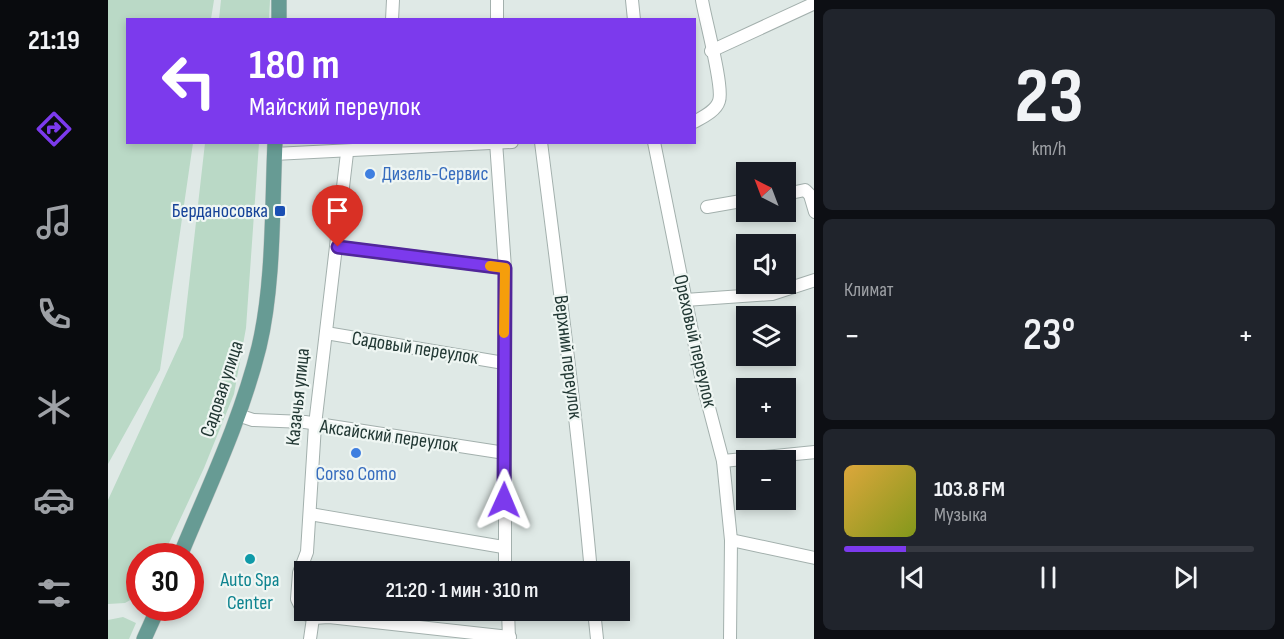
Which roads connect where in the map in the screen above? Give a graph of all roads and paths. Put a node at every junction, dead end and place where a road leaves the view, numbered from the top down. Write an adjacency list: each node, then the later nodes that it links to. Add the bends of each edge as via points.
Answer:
1 (279, 0): 7 (main road)
2 (393, 0): 8 (street)
3 (497, 0): 9 (street)
4 (632, 0): 10 (street)
5 (702, 0): 11 (street)
6 (814, 3): 11 (street)
7 (279, 18)
8 (392, 18)
9 (497, 18)
10 (634, 18)
11 (711, 51): 12 (street, via 719,101 712,111)
12 (696, 121)
13 (459, 144): 17 (street)
14 (496, 144): 25 (street)
15 (542, 144): 42 (street, Верхний переулок, via 581,453)
16 (654, 144): 27 (street, Ореховый переулок)
17 (386, 146): 19 (street)
18 (274, 148): 19 (street); 30 (main road, Садовая улица, via 270,248 259,344)
19 (347, 153): 24 (street, Казачья улица)
20 (796, 192): 23 (street, via 805,190 810,195)
21 (736, 202): 22 (street)
22 (707, 207)
23 (814, 212)
24 (338, 247): 25 (street); 28 (street, Казачья улица)
25 (505, 268): 29 (street)
26 (814, 280): 27 (street, via 772,294)
27 (685, 300): 34 (street, Ореховый переулок)
28 (326, 333): 29 (street, Садовый переулок); 31 (street, Казачья улица)
29 (504, 363): 33 (street)
30 (238, 415): 31 (street, Аксайский переулок, via 253,420); 37 (main road, Садовая улица)
31 (315, 425): 33 (street, Аксайский переулок); 35 (street, Казачья улица)
32 (814, 452): 34 (street)
33 (505, 453): 38 (street)
34 (723, 461): 36 (street, Ореховый переулок)
35 (310, 514): 38 (street); 40 (street, Казачья улица)
36 (732, 540): 39 (street); 52 (street, Ореховый переулок)
37 (185, 543)
38 (503, 547): 41 (street)
39 (814, 558)
40 (304, 561)
41 (504, 561)
42 (590, 561)
43 (152, 621): 49 (main road)
44 (313, 621): 50 (street)
45 (370, 621): 48 (street)
46 (508, 621): 48 (street)
47 (595, 621): 51 (street)
48 (509, 638)
49 (144, 639)
50 (310, 639)
51 (597, 639)
52 (730, 639)

